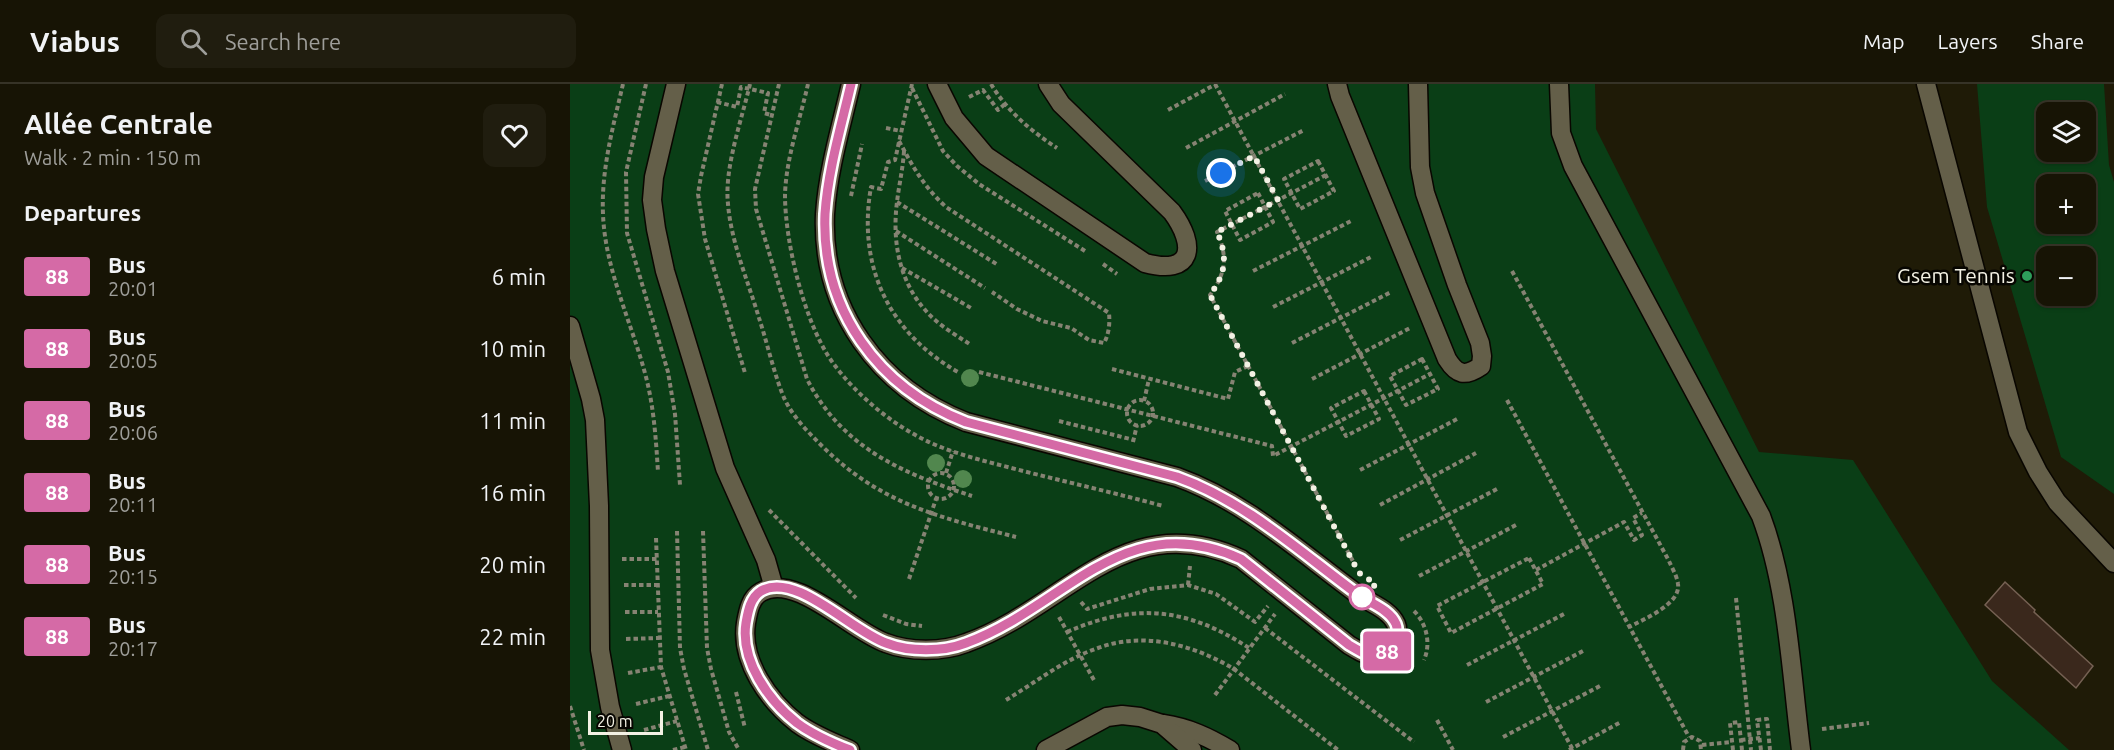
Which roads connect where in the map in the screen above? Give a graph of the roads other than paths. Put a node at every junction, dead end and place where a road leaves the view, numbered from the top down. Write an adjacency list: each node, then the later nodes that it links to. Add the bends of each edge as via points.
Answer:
1 (676, 84): 11 (street, via 654,177 656,229 665,272 725,468 766,560)
2 (851, 84): 11 (street, via 829,179 826,252 845,315 872,357 892,378 939,412 1196,484 1281,534 1389,614 1397,625 1397,638 1394,646 1378,656 1366,655 1241,559 1211,547 1175,543 1124,553 992,632 964,644 938,649 887,644 798,590)
3 (937, 84): 4 (street, via 954,118 986,156 1145,263 1176,265 1189,245 1183,227 1061,104)
4 (1048, 84)
5 (1337, 84): 6 (street, via 1447,359 1454,370 1472,372 1481,366 1480,343 1434,221 1420,167)
6 (1418, 84)
7 (1559, 84): 18 (street, via 1562,133 1573,166 1761,516 1771,543 1779,575)
8 (1926, 84): 10 (street, via 2018,432 2057,502)
9 (570, 326): 13 (street, via 595,420 600,650)
10 (2114, 563)
11 (774, 588): 14 (street, via 761,591 748,610 746,645 760,681 798,724)
12 (1162, 724): 15 (street, via 1140,717 1107,717); 16 (street); 17 (street, via 1185,727)
13 (622, 750)
14 (850, 750)
15 (1046, 750)
16 (1192, 750)
17 (1230, 750)
18 (1801, 750)

